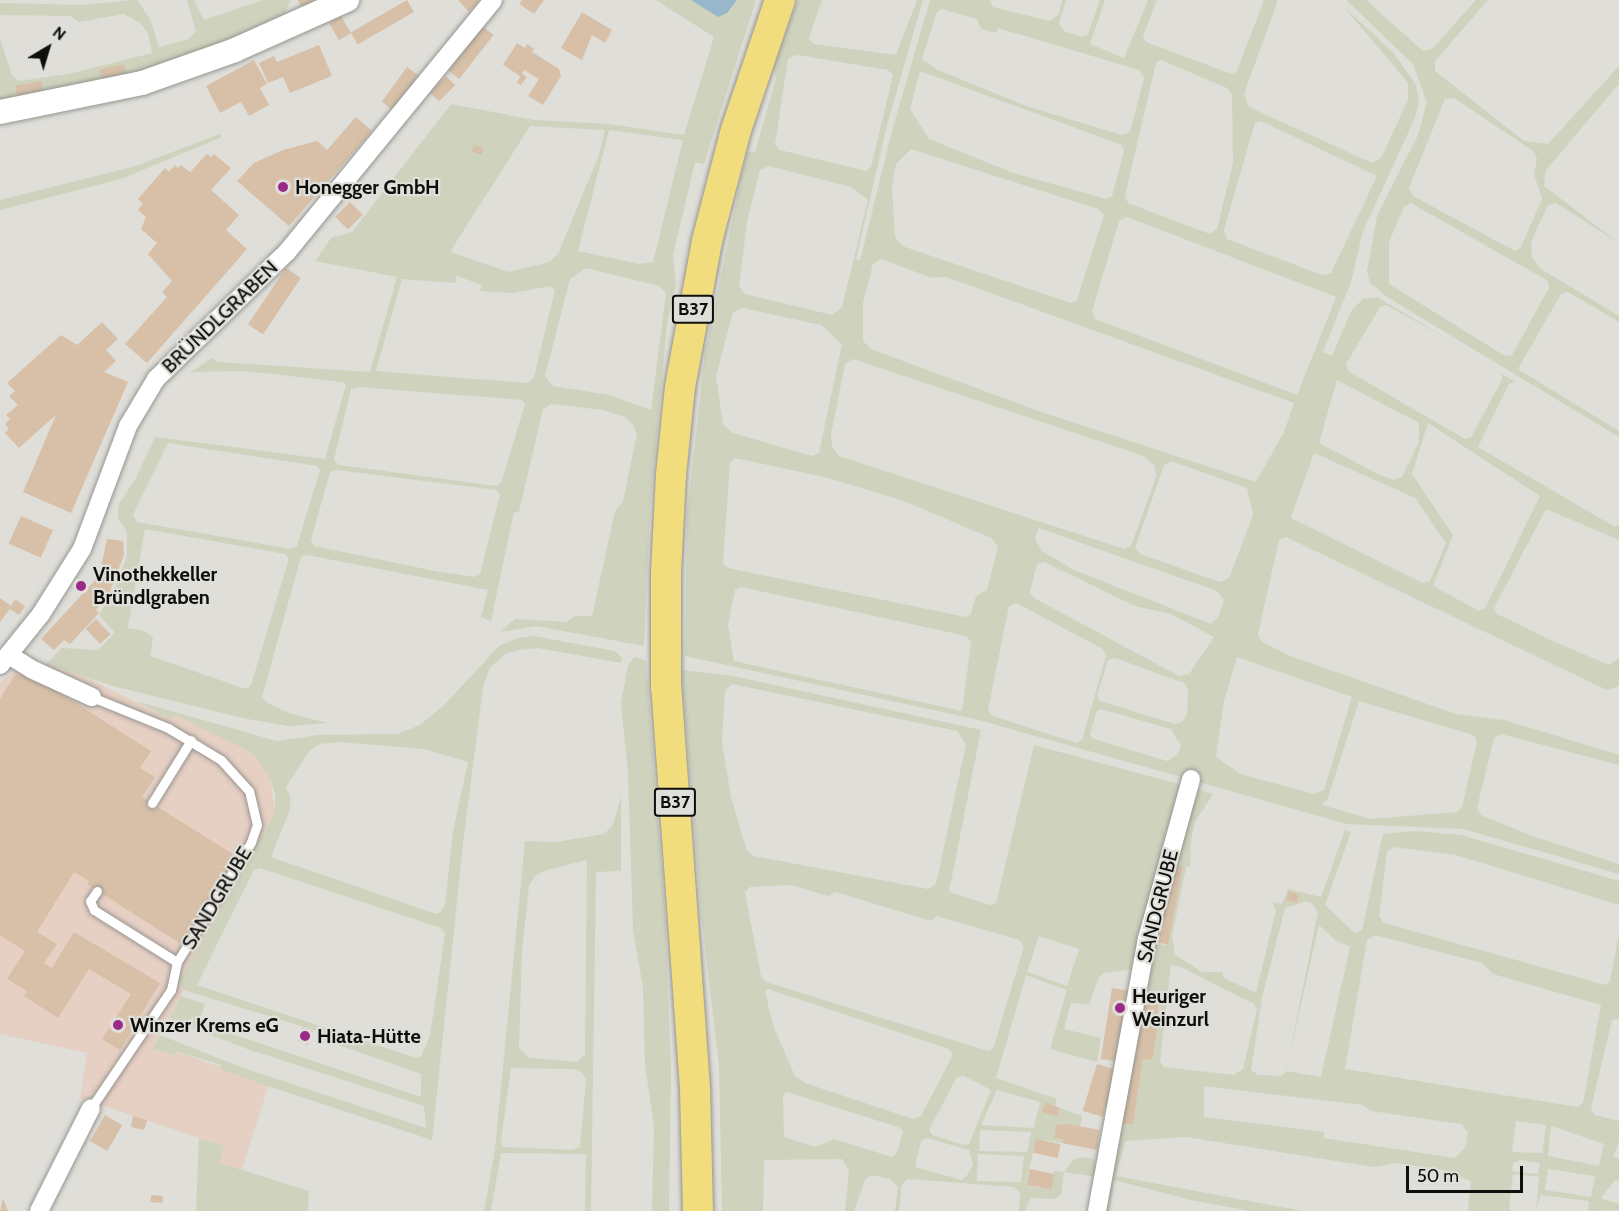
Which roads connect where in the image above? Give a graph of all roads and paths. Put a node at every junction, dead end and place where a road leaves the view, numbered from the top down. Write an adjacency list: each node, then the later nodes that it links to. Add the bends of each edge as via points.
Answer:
1 (347, 0): 4 (street, via 235,50 142,83)
2 (493, 0): 5 (street, BRÜNDLGRABEN, via 287,252 156,379 128,426 82,549 41,614)
3 (780, 0): 14 (main road, B37, via 730,150 699,273 675,433 666,687 694,1068)
4 (0, 112)
5 (5, 660): 6 (street, SANDGRUBE)
6 (92, 697): 7 (lane, SANDGRUBE)
7 (191, 740): 9 (lane); 11 (lane, SANDGRUBE, via 236,773 249,791 256,825 251,842)
8 (1191, 779): 15 (street, SANDGRUBE, via 1147,939)
9 (152, 803)
10 (97, 891): 11 (lane, via 90,901 94,910)
11 (177, 962): 12 (lane, SANDGRUBE, via 171,990)
12 (91, 1108): 13 (street, SANDGRUBE)
13 (39, 1211)
14 (698, 1211)
15 (1097, 1211)

